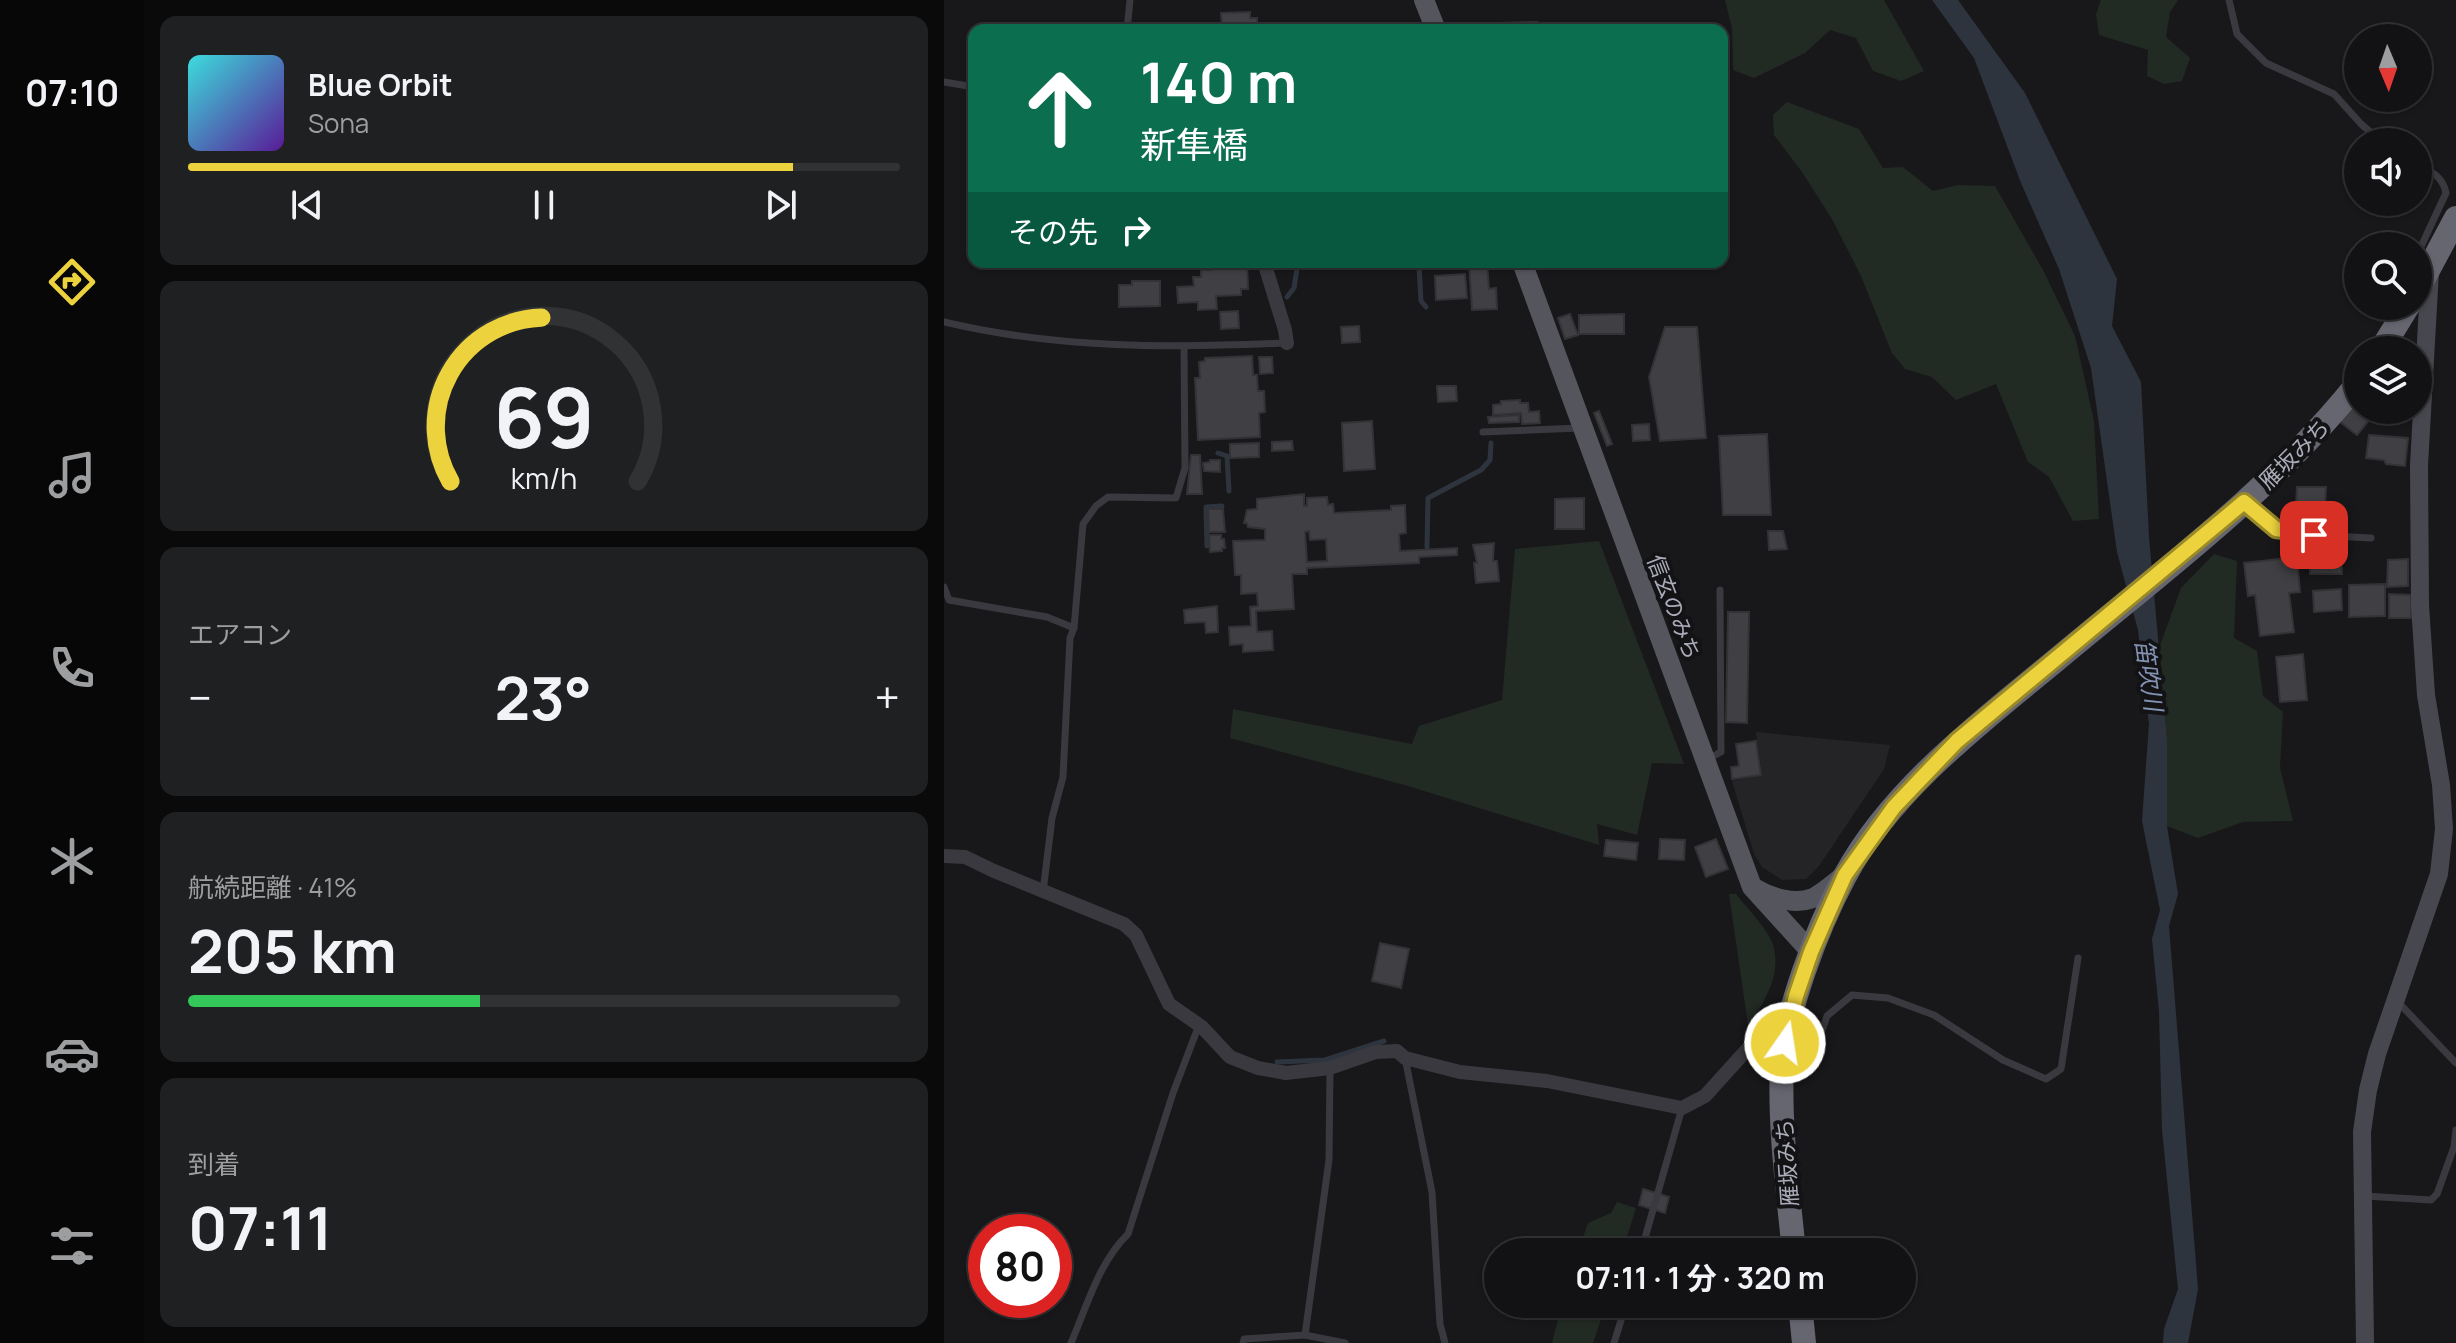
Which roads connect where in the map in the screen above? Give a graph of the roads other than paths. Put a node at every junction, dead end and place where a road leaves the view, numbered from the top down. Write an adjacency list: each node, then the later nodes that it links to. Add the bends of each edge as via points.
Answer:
1 (1130, 0): 4 (lane)
2 (1424, 0): 5 (main road)
3 (2229, 0): 8 (lane, via 2237,34 2266,63 2334,94)
4 (1128, 24)
5 (1434, 24)
6 (944, 82): 7 (lane)
7 (968, 86)
8 (2366, 128)
9 (2432, 172): 11 (lane, via 2446,193)
10 (2456, 218): 12 (highway)
11 (2432, 239)
12 (2432, 258)
13 (1266, 268): 17 (street)
14 (1524, 268): 20 (main road, 信玄のみち)
15 (2421, 320): 35 (street, via 2420,605 2444,829 2439,874)
16 (944, 322): 18 (lane, via 1045,340)
17 (1287, 343): 18 (lane)
18 (1184, 347): 26 (lane, via 1185,468 1176,498 1108,497 1096,506 1083,524)
19 (2344, 401): 22 (highway, 雁坂みち, via 2323,428)
20 (1582, 428): 21 (lane); 27 (main road, 信玄のみち)
21 (1483, 432)
22 (2244, 502): 23 (lane, via 2276,529); 29 (highway, 雁坂みち, via 1957,741 1894,807)
23 (2371, 538)
24 (944, 587): 26 (lane, via 949,600 1047,617)
25 (1720, 590): 27 (lane, via 1721,752)
26 (1074, 628): 31 (lane, via 1063,777)
27 (1707, 760): 30 (main road, 信玄のみち)
28 (944, 856): 31 (street, via 965,857)
29 (1845, 875): 30 (main road, via 1812,898 1767,896); 32 (highway, 雁坂みち)
30 (1752, 887): 32 (main road, 信玄のみち)
31 (1043, 892): 36 (street, via 1124,924 1136,935 1169,1004)
32 (1811, 952): 34 (highway, 雁坂みち)
33 (2078, 958): 37 (lane, via 2061,1069 2046,1079 2003,1060 1934,1015 1888,998 1852,995 1827,1016 1816,1049)
34 (1796, 996): 37 (highway, 雁坂みち); 41 (street, via 1705,1096)
35 (2397, 1001): 39 (lane); 43 (street, via 2368,1090)
36 (1199, 1025): 40 (street, via 1230,1057 1258,1068 1286,1073); 49 (lane, via 1128,1234 1101,1273)
37 (1785, 1043): 45 (highway, 雁坂みち, via 1783,1110)
38 (1405, 1058): 40 (street, via 1397,1051 1376,1052); 41 (street, via 1460,1072 1547,1081); 52 (lane, via 1432,1192)
39 (2456, 1063)
40 (1330, 1068): 48 (lane, via 1329,1160)
41 (1682, 1108): 44 (lane)
42 (2456, 1130): 43 (lane, via 2431,1200)
43 (2362, 1195): 55 (street)
44 (1645, 1238)
45 (1793, 1238)
46 (1622, 1318): 53 (lane)
47 (1801, 1318): 54 (highway)
48 (1305, 1335): 50 (lane); 51 (lane)
49 (1071, 1343)
50 (1243, 1343)
51 (1345, 1343)
52 (1445, 1343)
53 (1614, 1343)
54 (1804, 1343)
55 (2365, 1343)

